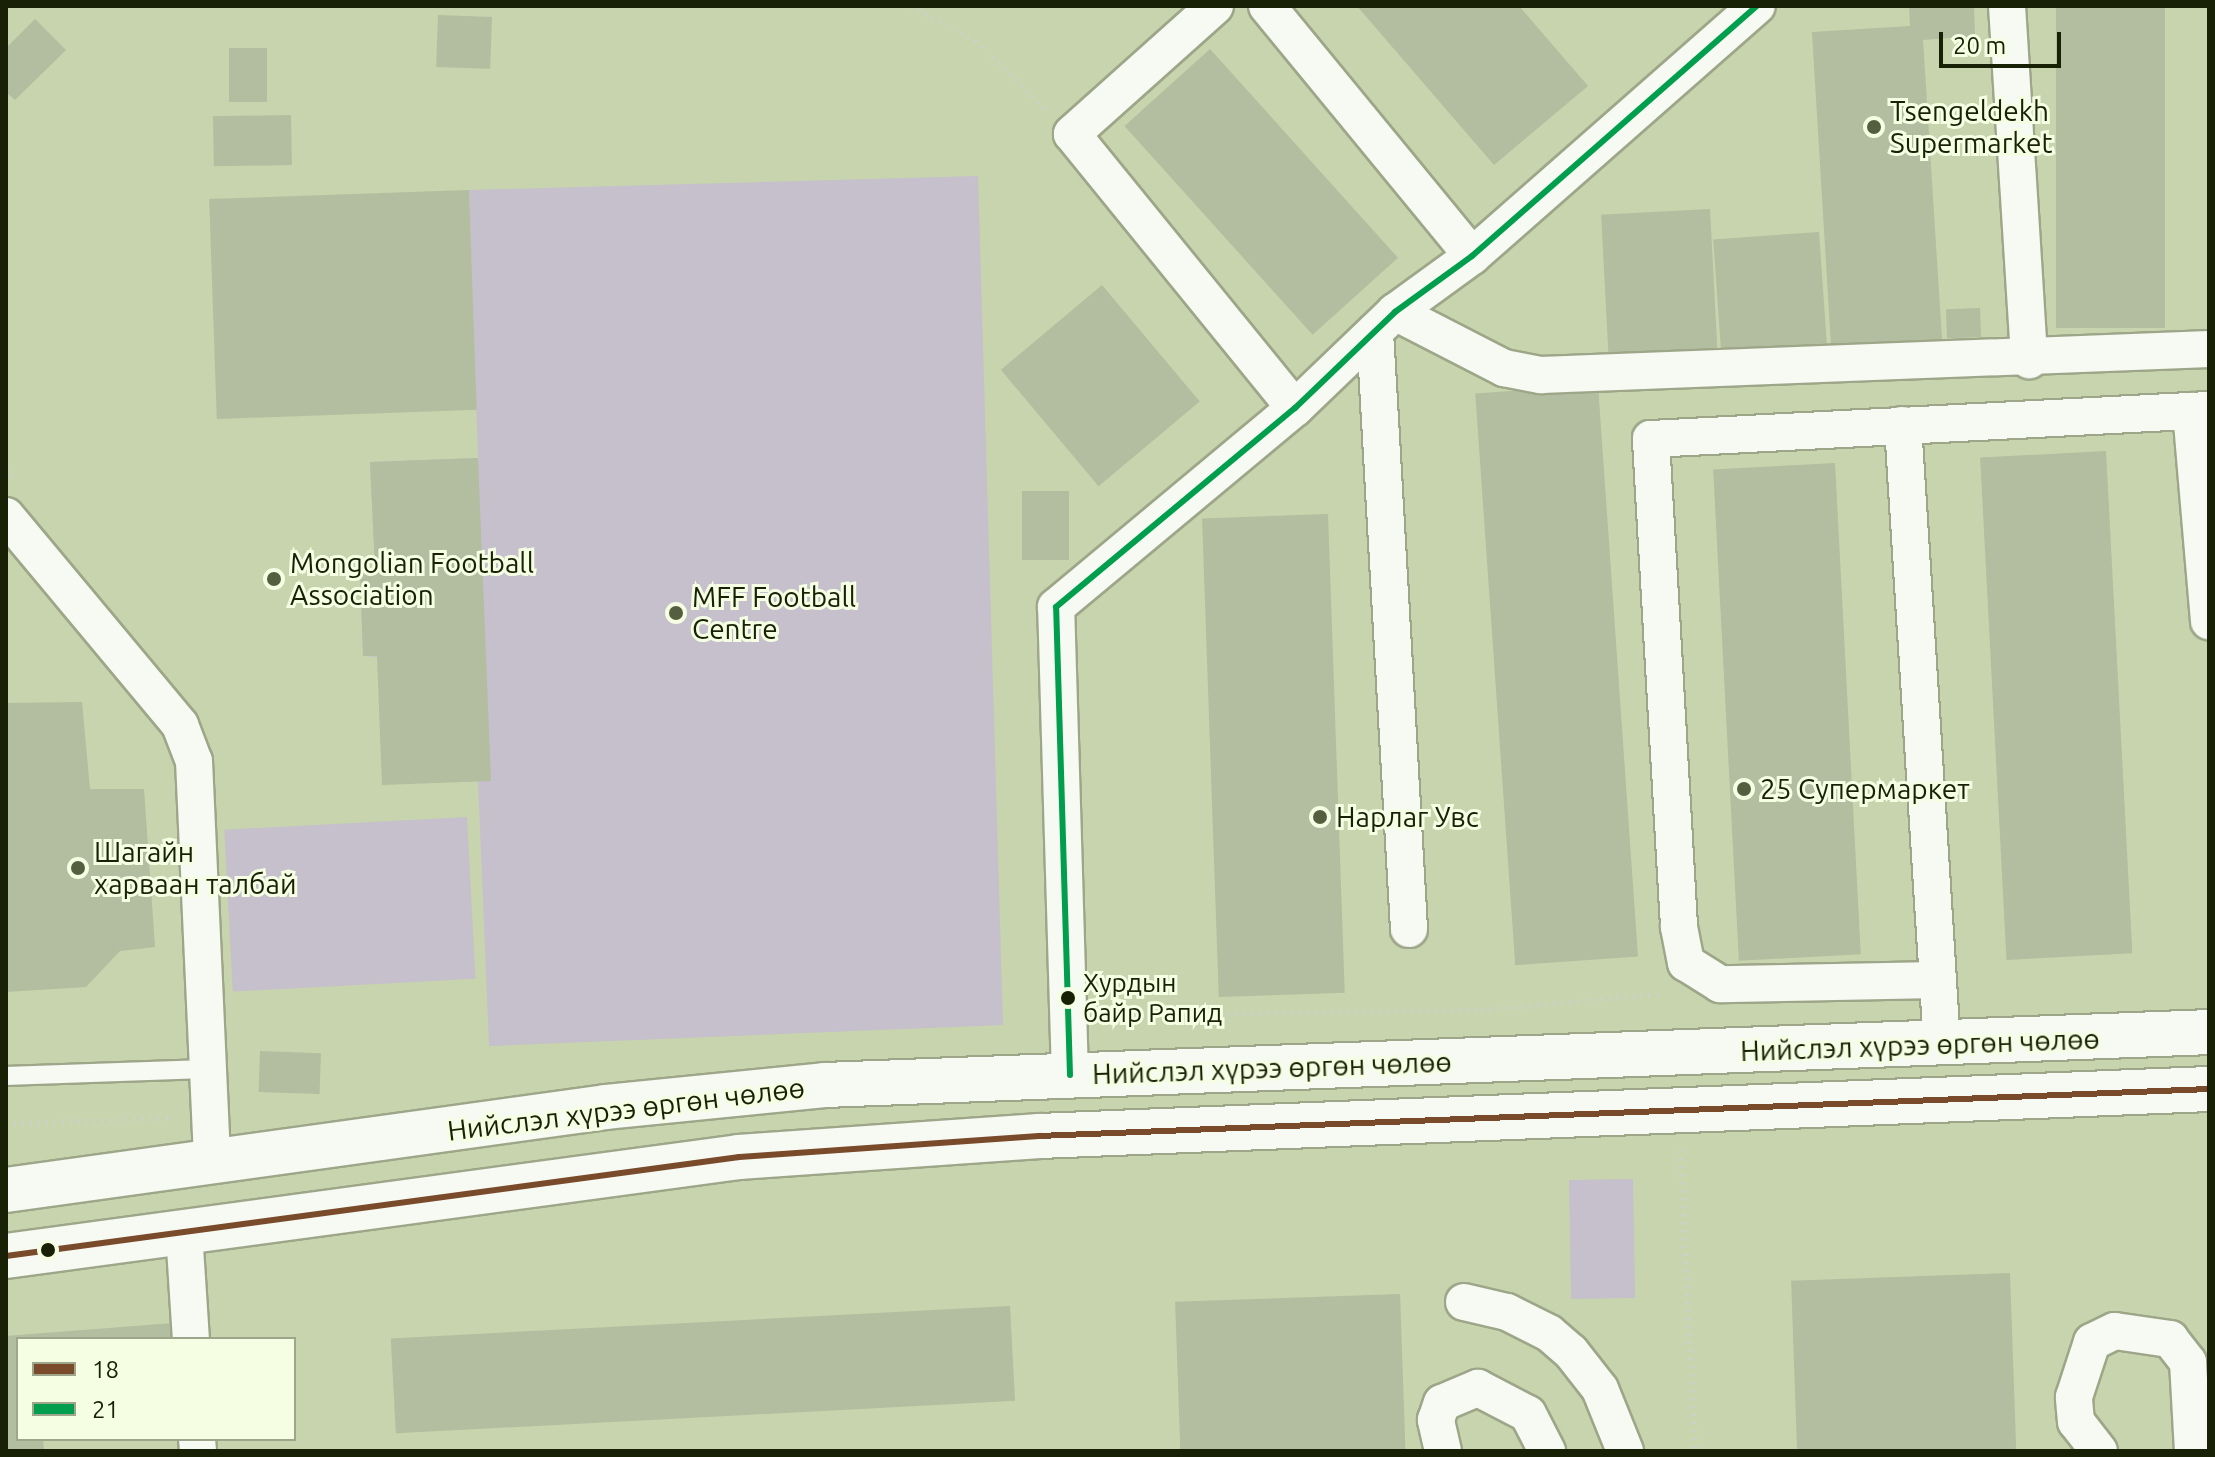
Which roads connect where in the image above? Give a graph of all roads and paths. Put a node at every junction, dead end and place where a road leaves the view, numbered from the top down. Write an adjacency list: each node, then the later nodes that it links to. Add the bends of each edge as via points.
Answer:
1 (911, 6): 6 (path, via 975,40)
2 (1215, 6): 6 (street)
3 (1267, 6): 7 (street)
4 (1757, 6): 7 (street)
5 (2007, 6): 10 (street)
6 (1072, 134): 11 (street)
7 (1472, 256): 8 (street)
8 (1385, 322): 10 (street, via 1504,368 1541,375); 11 (street); 16 (street)
9 (2209, 349): 10 (street)
10 (2029, 360)
11 (1295, 408): 19 (street, via 1056,607)
12 (2200, 410): 13 (street); 15 (street)
13 (1903, 425): 17 (street); 17 (street, via 1651,439 1678,911 1686,963 1720,984)
14 (6, 516): 22 (street, via 180,725 194,761)
15 (2209, 621)
16 (1409, 929)
17 (1938, 980): 21 (street)
18 (1657, 994): 19 (path, via 1481,1010)
19 (1066, 1015): 23 (street)
20 (2209, 1032): 21 (main road, Нийслэл хүрээ өргөн чөлөө)
21 (1942, 1045): 23 (main road, Нийслэл хүрээ өргөн чөлөө)
22 (204, 1069): 24 (lane); 28 (street)
23 (1070, 1075): 26 (main road, Нийслэл хүрээ өргөн чөлөө, via 825,1085)
24 (6, 1076)
25 (2209, 1089): 29 (main road, Нийслэл хүрээ өргөн чөлөө, via 1039,1136)
26 (670, 1100): 28 (main road, Нийслэл хүрээ өргөн чөлөө); 29 (main road)
27 (1680, 1141): 38 (path)
28 (212, 1163): 30 (main road, Нийслэл хүрээ өргөн чөлөө)
29 (678, 1166): 31 (main road, Нийслэл хүрээ өргөн чөлөө)
30 (6, 1190)
31 (184, 1232): 32 (main road, Нийслэл хүрээ өргөн чөлөө); 34 (street)
32 (6, 1256)
33 (1464, 1302): 37 (street, via 1507,1312 1549,1333 1571,1352 1600,1389)
34 (191, 1337)
35 (1443, 1451): 36 (street, via 1436,1420 1442,1403 1478,1388 1528,1414)
36 (1547, 1451)
37 (1625, 1451)
38 (1695, 1451)
39 (2099, 1451): 40 (street, via 2076,1422 2074,1397 2092,1342 2115,1331 2170,1339 2188,1362)
40 (2193, 1451)

